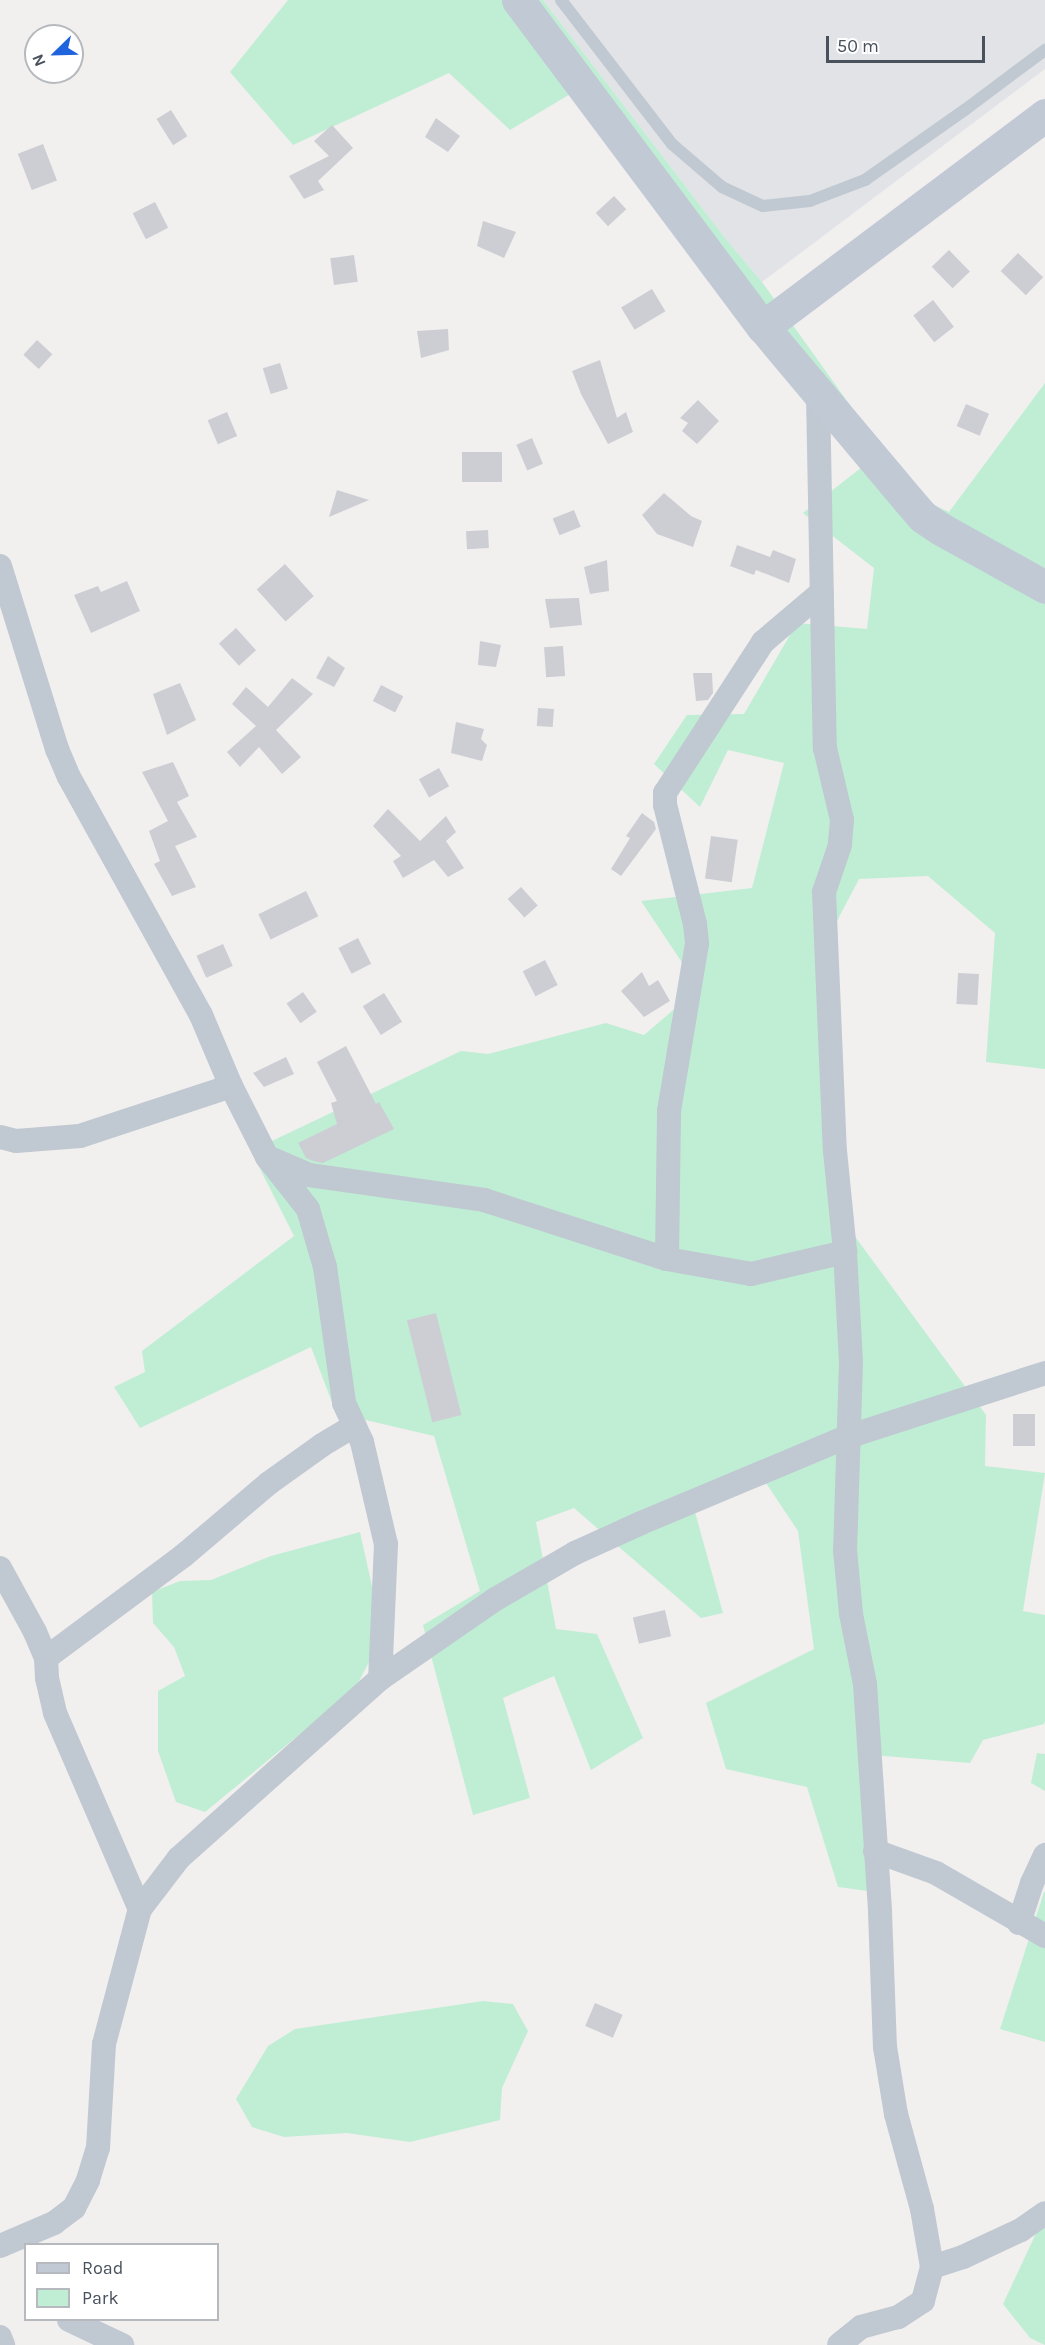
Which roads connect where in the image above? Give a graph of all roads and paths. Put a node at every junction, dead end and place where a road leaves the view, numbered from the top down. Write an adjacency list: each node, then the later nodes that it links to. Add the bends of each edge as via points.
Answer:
1 (518, 0): 5 (street)
2 (561, 0): 3 (lane, via 672,144 722,187 763,206 810,201 865,180)
3 (1045, 50)
4 (1045, 115): 5 (street)
5 (763, 327): 6 (street)
6 (818, 395): 8 (street, via 923,517); 9 (street)
7 (0, 566): 10 (street, via 63,763 201,1016)
8 (1045, 587)
9 (822, 592): 13 (street, via 825,748 842,820 840,846 824,892 835,1151); 14 (street, via 763,642 665,793 697,943 669,1111)
10 (231, 1086): 11 (street, via 80,1136 16,1141); 12 (street)
11 (0, 1137)
12 (267, 1156): 14 (street, via 309,1175 484,1200); 16 (street, via 308,1209 325,1267 344,1403)
13 (845, 1252): 14 (street, via 751,1274); 17 (street, via 850,1362)
14 (667, 1259)
15 (1045, 1373): 17 (street)
16 (354, 1426): 19 (street, via 269,1483 183,1556); 20 (street, via 362,1442 386,1544)
17 (847, 1437): 20 (street, via 575,1553 494,1600); 21 (street, via 845,1550 851,1614 865,1684)
18 (0, 1568): 19 (street)
19 (46, 1658): 23 (street, via 55,1713)
20 (380, 1679): 23 (street, via 179,1858)
21 (875, 1851): 24 (street, via 936,1873); 29 (street, via 885,2047 896,2114 922,2209)
22 (1045, 1855): 24 (street)
23 (141, 1909): 27 (street, via 104,2044 98,2148 74,2208)
24 (1019, 1923): 25 (street)
25 (1045, 1936)
26 (1045, 2213): 29 (street, via 1021,2230)
27 (43, 2237): 28 (street)
28 (0, 2246)
29 (932, 2267): 34 (street, via 923,2301 898,2316 861,2327)
30 (73, 2321): 33 (street)
31 (0, 2337): 32 (street)
32 (3, 2345)
33 (122, 2345)
34 (839, 2345)

